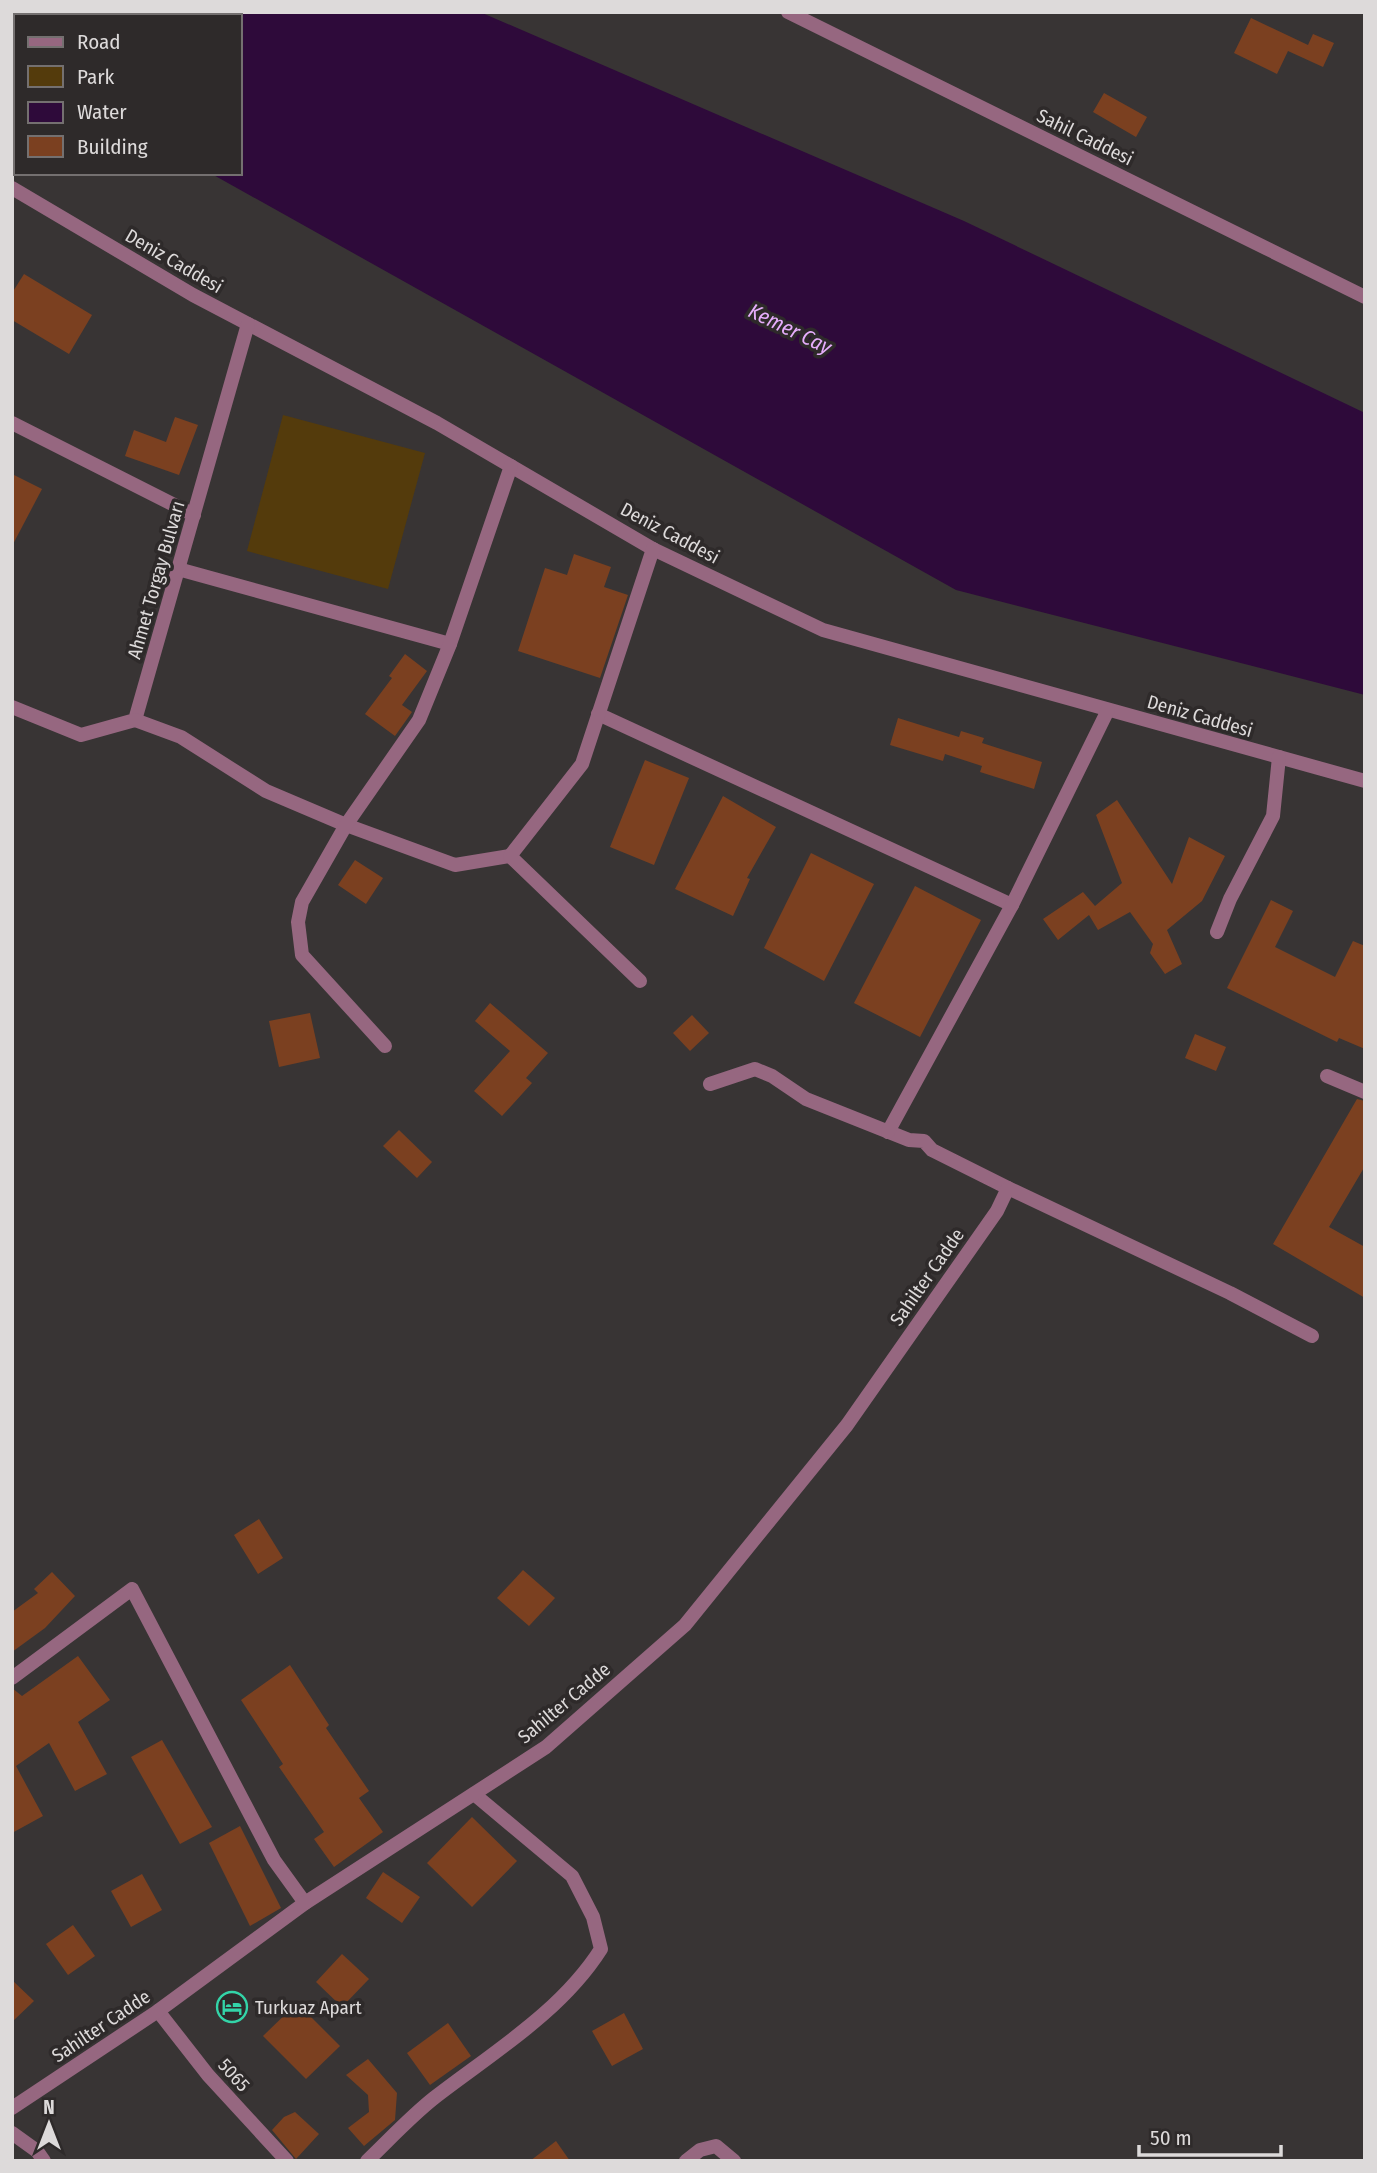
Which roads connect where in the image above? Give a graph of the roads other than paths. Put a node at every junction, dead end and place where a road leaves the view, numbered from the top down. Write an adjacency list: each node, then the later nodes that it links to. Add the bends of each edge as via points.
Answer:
1 (788, 12): 3 (street, Sahil Caddesi)
2 (12, 188): 4 (street, Deniz Caddesi)
3 (1365, 297)
4 (248, 324): 6 (street, Deniz Caddesi); 7 (street, Ahmet Torgay Bulvarı)
5 (12, 423): 7 (street)
6 (510, 466): 8 (street, Deniz Caddesi); 10 (street)
7 (194, 515): 9 (street, Ahmet Torgay Bulvarı)
8 (653, 549): 12 (street, Deniz Caddesi, via 823,630); 13 (street)
9 (178, 569): 10 (street); 14 (street, Ahmet Torgay Bulvarı)
10 (450, 644): 17 (street, via 419,720)
11 (12, 708): 14 (street, via 81,736)
12 (1108, 710): 15 (street, Deniz Caddesi); 19 (street)
13 (598, 714): 18 (street, via 582,764); 19 (street)
14 (135, 720): 17 (street, via 181,737 266,791)
15 (1279, 757): 16 (street, Deniz Caddesi); 20 (street, via 1273,816)
16 (1365, 781)
17 (346, 825): 18 (street, via 455,864); 22 (street, via 302,902 298,922 302,955)
18 (510, 856): 21 (street)
19 (1012, 905): 26 (street)
20 (1217, 932)
21 (640, 981)
22 (385, 1046)
23 (1327, 1076): 25 (street)
24 (710, 1084): 26 (street, via 755,1069 806,1099)
25 (1365, 1092)
26 (888, 1132): 27 (street, via 924,1142)
27 (1008, 1188): 28 (street); 30 (street, Sahilter Cadde, via 997,1211 847,1425 685,1625 546,1747)
28 (1312, 1336)
29 (12, 1678): 31 (street, via 132,1588 274,1860)
30 (474, 1794): 31 (street, Sahilter Cadde); 37 (street, via 572,1875 593,1917 601,1949 583,1978 562,1999 430,2101)
31 (305, 1903): 32 (street, Sahilter Cadde)
32 (158, 2011): 33 (street, Sahilter Cadde); 36 (street, 5065, via 208,2075)
33 (12, 2108)
34 (12, 2133): 35 (street)
35 (44, 2161)
36 (287, 2161)
37 (367, 2161)
38 (686, 2161): 39 (street, via 700,2150 716,2146)
39 (734, 2161)

